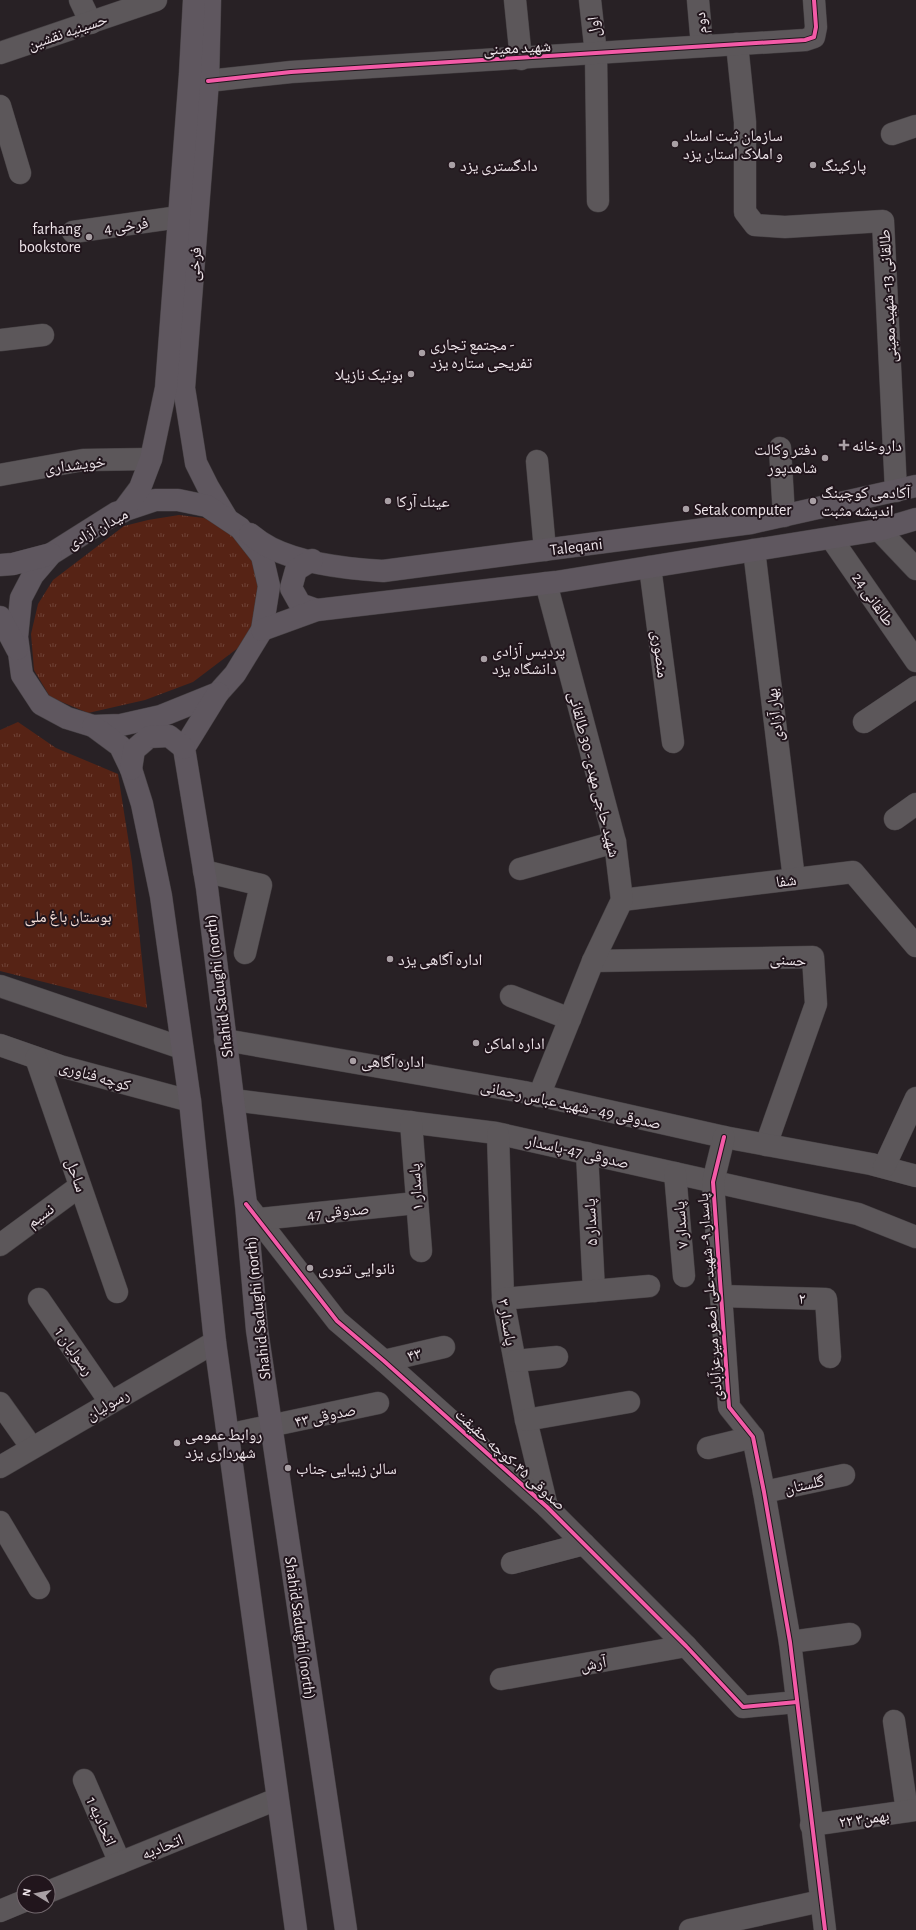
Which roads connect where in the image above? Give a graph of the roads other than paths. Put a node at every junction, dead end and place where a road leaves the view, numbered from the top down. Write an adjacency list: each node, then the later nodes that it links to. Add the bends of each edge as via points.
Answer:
1 (80, 0): 9 (street)
2 (156, 0): 9 (street, حسینیه نقشین)
3 (194, 0): 21 (main road, فرخی)
4 (210, 0): 15 (main road, فرخی)
5 (515, 0): 14 (street)
6 (590, 0): 13 (street, اول)
7 (698, 0): 11 (street, دوم)
8 (814, 0): 10 (street, شهید معینی, via 814,37 805,40)
9 (91, 23): 12 (street, حسینیه نقشین)
10 (737, 44): 11 (street, شهید معینی); 29 (street, طالقانی 13- شهید معینی, via 745,122 745,212 755,225 785,227 883,221)
11 (702, 46): 13 (street, شهید معینی)
12 (0, 53)
13 (596, 54): 14 (street, شهید معینی); 20 (street, اول)
14 (520, 59): 15 (street, شهید معینی, via 292,72)
15 (208, 81): 33 (main road, فرخی, via 184,388 196,464 208,487)
16 (0, 106): 19 (street)
17 (916, 126): 18 (street)
18 (892, 134)
19 (20, 173)
20 (598, 201)
21 (179, 217): 22 (street, فرخی 4); 26 (main road, فرخی, via 166,388)
22 (73, 232)
23 (43, 335): 24 (street)
24 (0, 340)
25 (780, 448): 31 (street)
26 (151, 459): 28 (street, خویشداری, via 83,460); 30 (main road, فرخی, via 140,488)
27 (537, 462): 36 (street)
28 (0, 475)
29 (906, 488): 31 (main road, Taleqani)
30 (122, 512): 33 (main road, میدان آزادی, via 155,500 178,500 207,506); 38 (main road, میدان آزادی, via 82,533)
31 (784, 516): 36 (main road, Taleqani, via 752,524)
32 (916, 519): 34 (main road, Taleqani)
33 (234, 524): 39 (main road, Taleqani, via 271,548 298,558); 46 (main road, میدان آزادی, via 262,556 269,586)
34 (879, 530): 35 (main road, Taleqani); 42 (street)
35 (831, 538): 37 (main road, Taleqani); 48 (street, طالقانی 24)
36 (545, 550): 39 (main road, Taleqani, via 383,571 354,570)
37 (754, 550): 41 (main road, Taleqani); 61 (street, بهار آزادی)
38 (51, 554): 40 (main road); 47 (main road, میدان آزادی, via 33,575 21,598 17,637)
39 (312, 560): 44 (main road, via 296,570 291,588 300,604)
40 (0, 565)
41 (650, 567): 43 (main road, Taleqani); 53 (street, منصوری)
42 (916, 569)
43 (546, 583): 44 (main road, Taleqani); 58 (street, شهید حاجی مهدی- 30 طالقانی)
44 (317, 610): 46 (main road, Taleqani)
45 (0, 617): 47 (main road)
46 (262, 630): 50 (main road, میدان آزادی, via 235,674)
47 (19, 652): 52 (main road, میدان آزادی, via 22,674 41,704 67,718)
48 (916, 661)
49 (916, 687): 51 (street)
50 (218, 693): 52 (main road, میدان آزادی, via 161,716 121,725); 54 (main road)
51 (864, 722)
52 (92, 726): 55 (main road, via 120,746)
53 (673, 742)
54 (184, 748): 55 (main road, via 169,736 149,737 134,750); 60 (main road, Shahid Sadughi (north))
55 (131, 769): 71 (main road, via 142,804 161,896)
56 (916, 804): 57 (street)
57 (895, 819)
58 (615, 842): 59 (street); 62 (street, شهید حاجی مهدی- 30 طالقانی)
59 (520, 869)
60 (204, 871): 64 (street, via 261,885); 69 (main road, Shahid Sadughi (north))
61 (794, 879): 62 (street, شفا); 63 (street, شفا, via 853,872)
62 (622, 900): 65 (street)
63 (916, 946)
64 (245, 953)
65 (594, 960): 68 (street); 80 (street, حسنی, via 812,957 816,1004)
66 (0, 986): 71 (street)
67 (511, 996): 68 (street)
68 (570, 1019): 73 (street)
69 (225, 1040): 73 (street, صدوقی 49 - شهید عباس رحمانی); 75 (main road, Shahid Sadughi (north))
70 (0, 1045): 72 (street, کوچه فناوری)
71 (182, 1048): 76 (main road)
72 (36, 1058): 76 (street, کوچه فناوری); 86 (street, ساحل)
73 (539, 1096): 79 (street, صدوقی 49 - شهید عباس رحمانی)
74 (916, 1098): 82 (street)
75 (233, 1100): 77 (street, صدوقی 47-پاسدار); 88 (main road, Shahid Sadughi (north))
76 (190, 1101): 99 (main road)
77 (411, 1122): 78 (street, صدوقی 47-پاسدار); 87 (street, پاسدار ۱)
78 (498, 1134): 81 (street, صدوقی 47-پاسدار); 98 (street, پاسدار ۳)
79 (724, 1137): 80 (street, صدوقی 49 - شهید عباس رحمانی); 85 (street, پاسدار ۹- شهید علی اصغر میرعزآبادی)
80 (766, 1145): 82 (street, صدوقی 49 - شهید عباس رحمانی)
81 (587, 1154): 83 (street, صدوقی 47-پاسدار); 94 (street, پاسدار ۵)
82 (884, 1167): 84 (street, صدوقی 49 - شهید عباس رحمانی)
83 (675, 1173): 85 (street, صدوقی 47-پاسدار); 92 (street, پاسدار ۷)
84 (916, 1176)
85 (713, 1182): 89 (street, صدوقی 47-پاسدار, via 858,1214); 96 (street, پاسدار ۹- شهید علی اصغر میرعزآبادی)
86 (80, 1186): 90 (street, نسیم); 95 (street, ساحل)
87 (416, 1203): 88 (street, صدوقی 47); 91 (street, پاسدار ۱)
88 (253, 1212): 103 (street, صدوقی ۴۵-کوچه حقیقت, via 337,1321); 110 (main road, Shahid Sadughi (north), via 257,1330)
89 (916, 1236)
90 (0, 1245)
91 (421, 1251)
92 (684, 1276)
93 (649, 1286): 94 (street)
94 (594, 1290): 98 (street)
95 (117, 1292)
96 (721, 1296): 102 (street, ۲, via 826,1299); 112 (street, پاسدار ۹- شهید علی اصغر میرعزآبادی, via 729,1407)
97 (39, 1299): 105 (street, رسولیان 1)
98 (503, 1299): 104 (street, پاسدار ۳)
99 (215, 1342): 105 (street, رسولیان); 111 (main road)
100 (444, 1347): 103 (street, ۴۳)
101 (557, 1357): 104 (street)
102 (830, 1357)
103 (384, 1361): 118 (street, صدوقی ۴۵-کوچه حقیقت)
104 (515, 1361): 109 (street, پاسدار ۳)
105 (110, 1402): 113 (street, رسولیان)
106 (629, 1402): 109 (street)
107 (0, 1403): 113 (street)
108 (378, 1403): 110 (street, صدوقی ۴۳)
109 (526, 1420): 118 (street, پاسدار ۳)
110 (271, 1426): 111 (street, صدوقی ۴۳); 139 (main road, Shahid Sadughi (north))
111 (228, 1435): 130 (main road)
112 (753, 1437): 114 (street); 117 (street, پاسدار ۹- شهید علی اصغر میرعزآبادی)
113 (32, 1448): 115 (street, رسولیان)
114 (708, 1448)
115 (0, 1467)
116 (844, 1475): 117 (street, گلستان)
117 (764, 1492): 124 (street, پاسدار ۹- شهید علی اصغر میرعزآبادی)
118 (548, 1507): 120 (street, صدوقی ۴۵-کوچه حقیقت)
119 (0, 1522): 122 (street)
120 (584, 1544): 121 (street); 125 (street, صدوقی ۴۵-کوچه حقیقت)
121 (512, 1563)
122 (39, 1588)
123 (850, 1634): 124 (street)
124 (790, 1642): 127 (street, پاسدار ۹- شهید علی اصغر میرعزآبادی)
125 (686, 1646): 126 (street, آرش); 127 (street, صدوقی ۴۵-کوچه حقیقت, via 743,1707)
126 (501, 1679)
127 (798, 1702): 132 (street, پاسدار ۹- شهید علی اصغر میرعزآبادی)
128 (894, 1721): 131 (street)
129 (84, 1780): 133 (street, اتحادیه 1)
130 (277, 1799): 133 (street, اتحادیه); 138 (main road)
131 (912, 1811): 132 (street, ۲۲ بهمن۳)
132 (811, 1825): 135 (street, پاسدار ۹- شهید علی اصغر میرعزآبادی)
133 (120, 1863): 134 (street, اتحادیه)
134 (56, 1889)
135 (821, 1901): 140 (street); 141 (street, پاسدار ۹- شهید علی اصغر میرعزآبادی)
136 (16, 1904): 137 (street)
137 (0, 1911)
138 (296, 1930)
139 (346, 1930)
140 (690, 1930)
141 (825, 1930)

